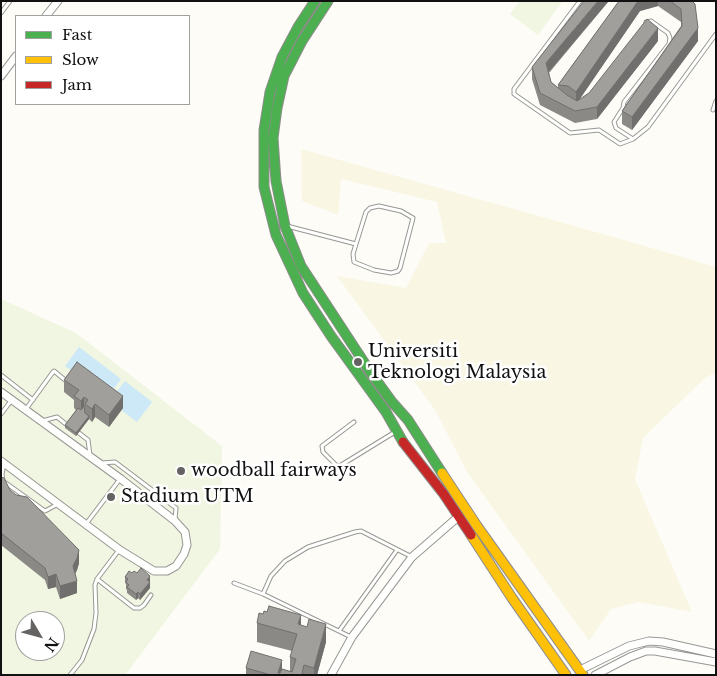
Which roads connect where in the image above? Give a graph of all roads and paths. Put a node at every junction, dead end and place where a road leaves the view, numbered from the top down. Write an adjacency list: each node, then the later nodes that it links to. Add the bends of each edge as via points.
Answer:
1 (10, 1): 6 (lane)
2 (58, 1): 7 (street)
3 (315, 1): 27 (street, via 282,57 270,92 264,130 266,194 276,235 303,293 386,412)
4 (328, 1): 15 (street, via 302,40 284,76 277,108 273,138 276,181)
5 (580, 1): 14 (lane, via 513,92 570,133 599,130 620,144)
6 (1, 13)
7 (47, 15)
8 (642, 26): 14 (lane, via 651,21 670,38 669,44 624,102 614,122 616,128)
9 (716, 34): 14 (lane, via 648,127)
10 (15, 57): 11 (street)
11 (1, 76)
12 (716, 101): 13 (lane)
13 (713, 110)
14 (633, 139)
15 (285, 226): 16 (lane); 30 (street, via 301,266)
16 (356, 244): 16 (lane, via 352,254 354,262 374,270 395,272 400,268 413,218 392,208 370,208)
17 (1, 375): 21 (lane)
18 (65, 380): 21 (lane, via 54,371)
19 (1, 392): 20 (street)
20 (12, 400): 22 (street); 23 (lane)
21 (33, 400): 22 (lane)
22 (25, 410): 24 (street)
23 (2, 413)
24 (42, 421): 26 (lane, via 57,417); 31 (street)
25 (354, 422): 27 (lane, via 322,446 338,467)
26 (67, 425)
27 (396, 432): 29 (street)
28 (79, 433): 31 (lane, via 88,440)
29 (407, 448): 30 (street, via 416,445); 36 (street)
30 (425, 448): 50 (street)
31 (90, 456): 33 (street)
32 (3, 462): 35 (street); 35 (lane, via 3,480 45,511)
33 (99, 463): 34 (street); 37 (lane, via 115,462 176,508)
34 (121, 479): 37 (street); 38 (lane)
35 (58, 504): 38 (street)
36 (458, 517): 41 (street); 53 (street)
37 (175, 521): 39 (street, via 187,539 184,554 176,566 167,571 154,571)
38 (86, 524): 39 (street)
39 (120, 550): 42 (lane)
40 (397, 550): 41 (lane); 44 (lane, via 361,531 336,537 308,547 285,561 271,576); 46 (lane)
41 (412, 557): 47 (street)
42 (97, 579): 45 (lane, via 134,608 144,605); 51 (lane, via 94,629 82,660)
43 (234, 583): 44 (lane)
44 (263, 594): 46 (lane)
45 (151, 595)
46 (339, 631): 47 (lane)
47 (352, 637): 52 (street)
48 (716, 654): 50 (street, via 649,642 629,646)
49 (716, 662): 54 (street, via 655,651 630,658)
50 (582, 672)
51 (70, 675)
52 (331, 675)
53 (566, 675)
54 (595, 675)

